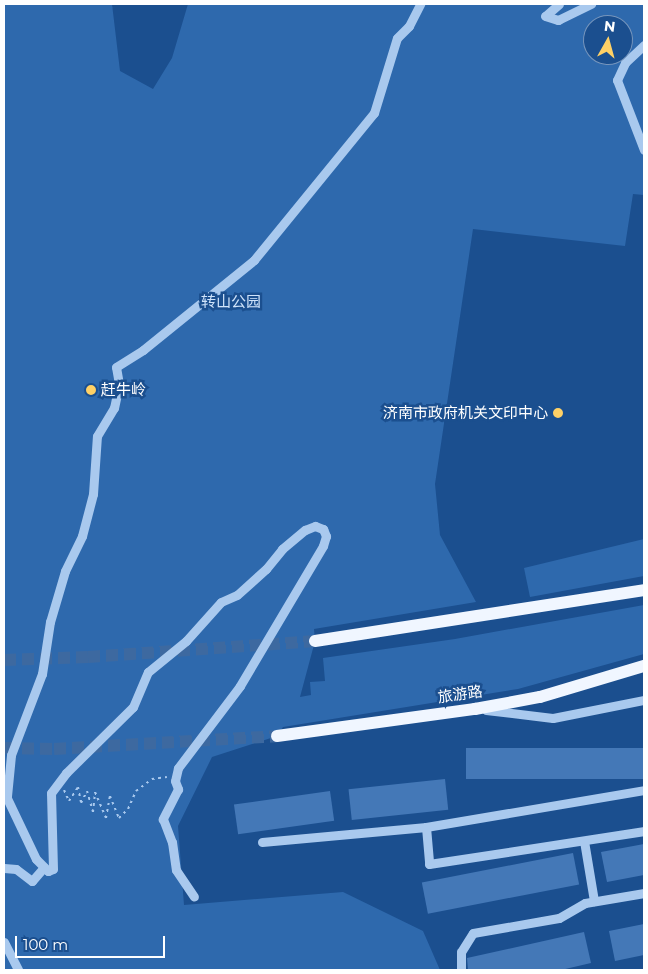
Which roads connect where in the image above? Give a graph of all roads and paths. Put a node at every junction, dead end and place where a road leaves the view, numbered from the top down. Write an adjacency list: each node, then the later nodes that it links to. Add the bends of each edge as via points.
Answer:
1 (420, 4): 15 (street, via 409,26 397,38 374,113 254,260 143,350 116,366 119,384 114,408 97,436 93,494 82,536 65,571 50,622 42,674 11,755)
2 (559, 4): 3 (street, via 544,16 558,20)
3 (591, 4)
4 (644, 45): 5 (street, via 625,63 617,80)
5 (644, 150)
6 (644, 590): 7 (main road)
7 (315, 641)
8 (644, 666): 10 (main road, 旅游路, via 540,697)
9 (644, 700): 10 (street, via 553,718)
10 (476, 709): 11 (main road, 旅游路)
11 (277, 736)
12 (176, 775): 13 (path, via 152,779 136,791 128,810 119,818 110,796 106,818 95,792 93,812 87,790 81,803 78,787 69,801); 13 (street, via 240,686 323,546 326,536 323,529 315,526 305,530 282,549 266,570 237,595 221,602 186,641 159,660 148,672 133,707); 23 (street, via 178,789 163,820 172,842 176,870)
13 (59, 782): 20 (street, via 50,793 53,869 48,871)
14 (644, 790): 16 (street)
15 (5, 794): 20 (street, via 36,860)
16 (426, 828): 18 (street, via 429,864); 19 (street)
17 (644, 831): 18 (street)
18 (584, 841): 24 (street)
19 (262, 842)
20 (44, 867): 21 (street, via 32,881 16,869)
21 (4, 868)
22 (644, 893): 24 (street)
23 (194, 897)
24 (594, 901): 27 (street, via 573,908 569,914 559,918 473,933 461,952)
25 (4, 942): 26 (street)
26 (18, 970)
27 (462, 970)

